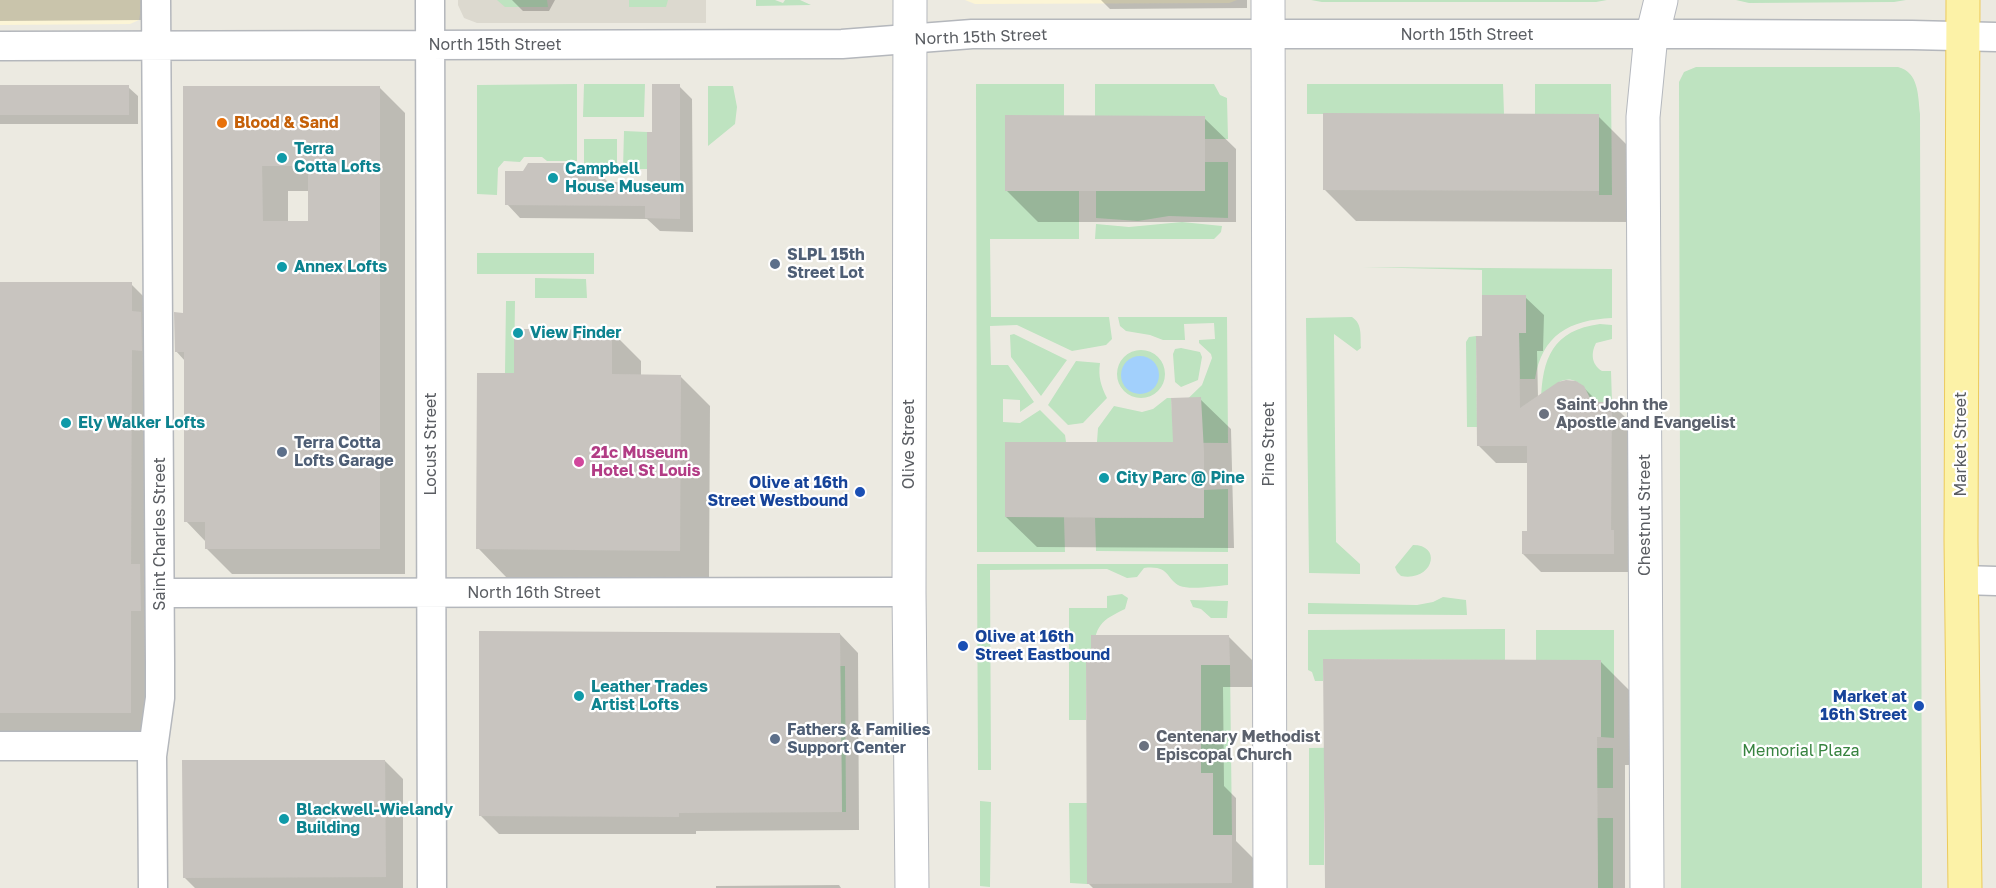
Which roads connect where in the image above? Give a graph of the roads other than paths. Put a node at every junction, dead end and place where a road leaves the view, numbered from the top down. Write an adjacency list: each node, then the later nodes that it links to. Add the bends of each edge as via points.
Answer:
1 (156, 0): 14 (street, Saint Charles Street)
2 (430, 0): 12 (street, Locust Street)
3 (910, 0): 11 (street, Olive Street)
4 (1268, 0): 8 (street, Pine Street)
5 (1661, 0): 7 (street, Chestnut Street)
6 (1963, 0): 9 (main road, Market Street)
7 (1653, 34): 8 (street, North 15th Street); 9 (street, North 15th Street); 26 (street, Chestnut Street, via 1643,117)
8 (1268, 35): 11 (street, North 15th Street, via 972,34); 25 (street, Pine Street)
9 (1962, 36): 10 (street, North 15th Street); 15 (main road, Market Street)
10 (1996, 38)
11 (910, 39): 12 (street, North 15th Street, via 857,44); 17 (street, Olive Street)
12 (430, 45): 14 (street, North 15th Street); 19 (street, Locust Street)
13 (0, 46): 14 (street, North 15th Street)
14 (156, 46): 18 (street, Saint Charles Street)
15 (1961, 580): 16 (street); 27 (main road, Market Street)
16 (1996, 581)
17 (909, 592): 19 (street, North 16th Street); 24 (street, Olive Street)
18 (160, 593): 19 (street, North 16th Street); 21 (street, Saint Charles Street, via 160,698)
19 (431, 593): 23 (street, Locust Street)
20 (0, 746): 21 (street)
21 (153, 746): 22 (street, Saint Charles Street)
22 (153, 888)
23 (432, 888)
24 (912, 888)
25 (1270, 888)
26 (1647, 888)
27 (1965, 888)

